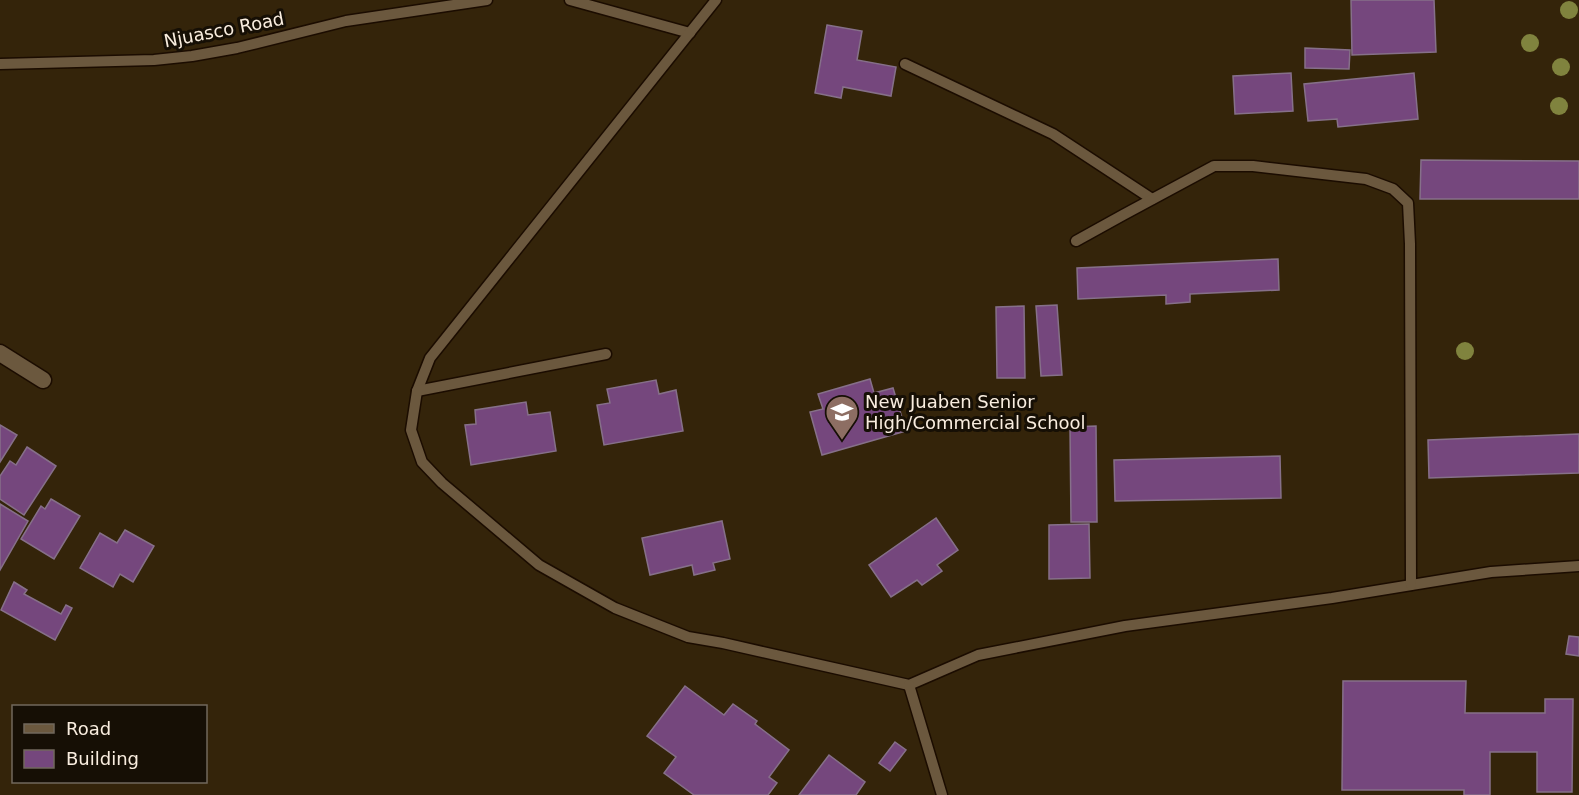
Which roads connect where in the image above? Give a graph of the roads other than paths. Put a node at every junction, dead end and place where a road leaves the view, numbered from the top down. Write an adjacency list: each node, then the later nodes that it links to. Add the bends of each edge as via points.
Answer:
1 (488, 0): 5 (lane, Njuasco Road, via 346,21 192,56)
2 (570, 0): 4 (lane)
3 (716, 0): 4 (lane)
4 (690, 33): 12 (lane, via 430,358)
5 (0, 64)
6 (905, 64): 7 (lane, via 1053,134)
7 (1152, 199): 8 (lane); 14 (lane, via 1214,166 1253,166 1366,180 1393,189 1408,203)
8 (1076, 241)
9 (0, 353): 11 (street)
10 (606, 354): 12 (lane)
11 (43, 380)
12 (417, 391): 15 (lane, via 411,430 422,462 539,565 615,608 688,637)
13 (1579, 566): 14 (lane, via 1491,572)
14 (1411, 585): 15 (lane, via 1125,626 978,655)
15 (909, 685): 16 (lane)
16 (942, 795)

